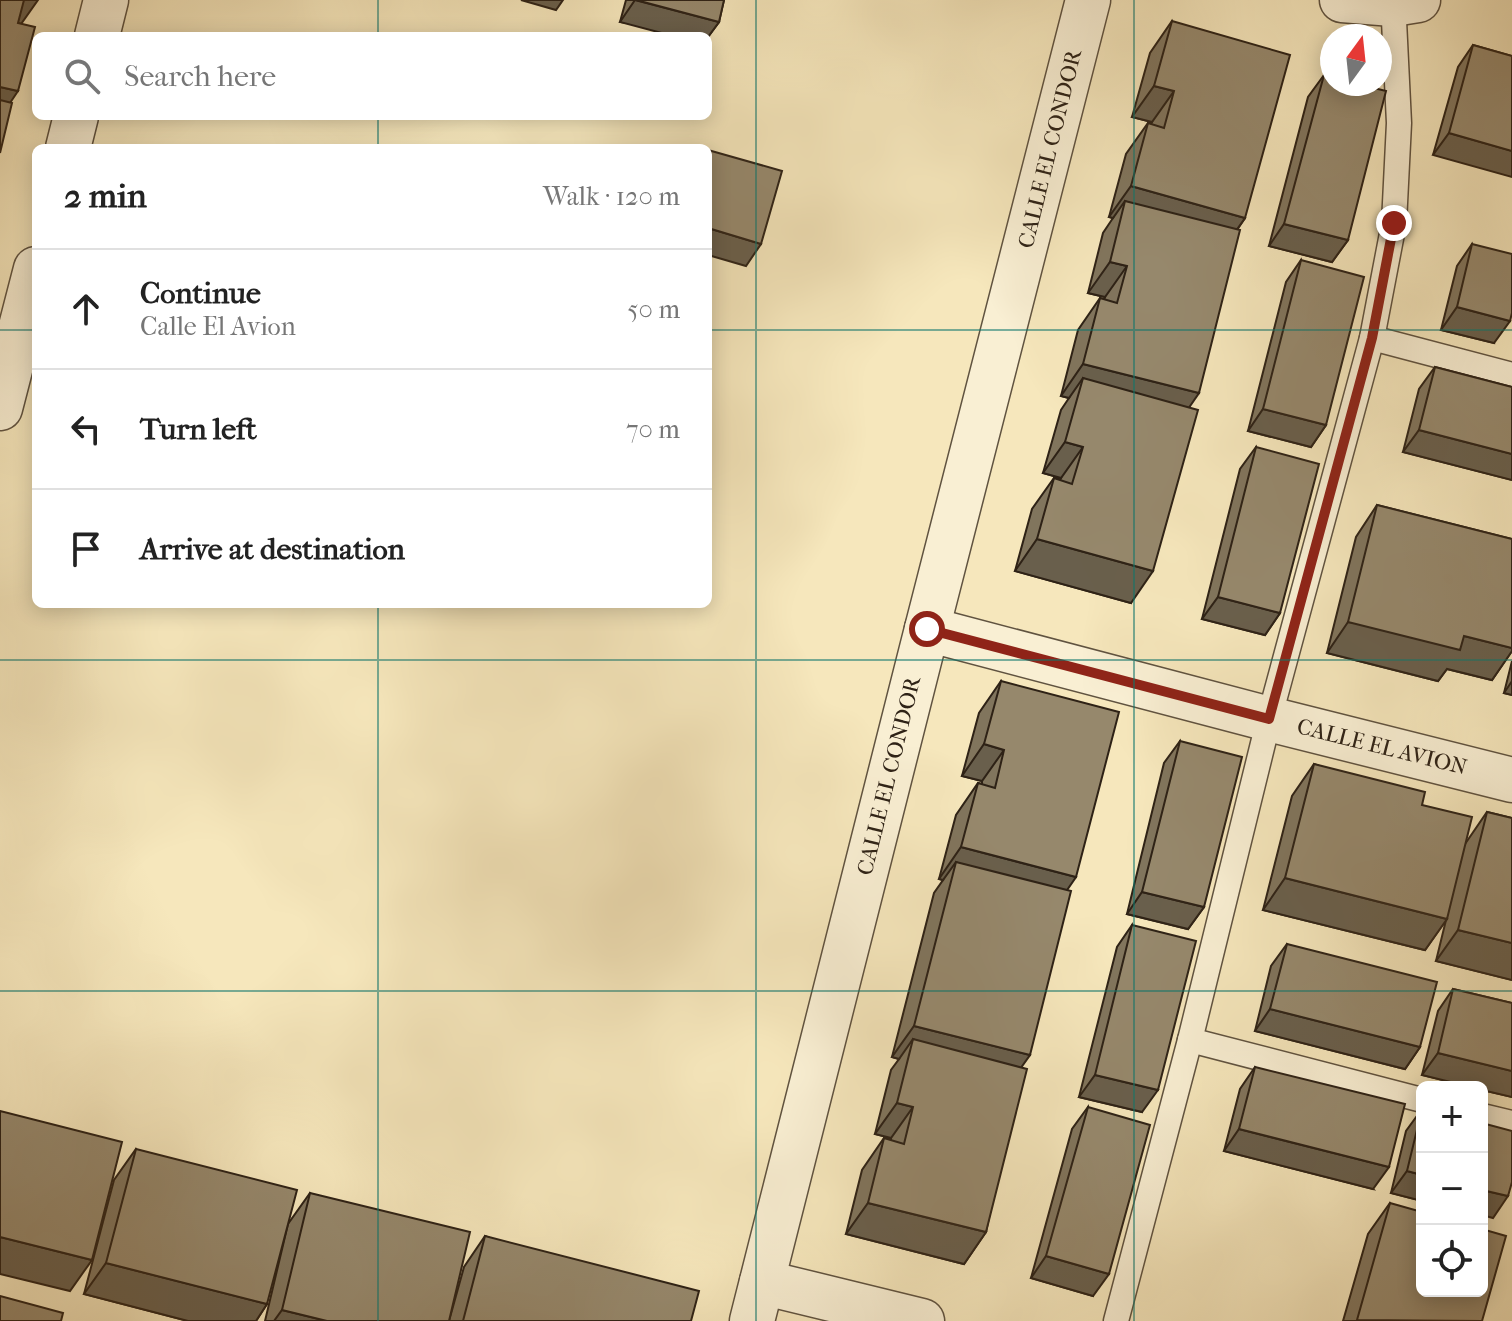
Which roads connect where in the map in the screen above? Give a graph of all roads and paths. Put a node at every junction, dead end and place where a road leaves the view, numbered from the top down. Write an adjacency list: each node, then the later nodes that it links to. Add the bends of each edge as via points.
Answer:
1 (106, 0): 5 (street)
2 (1088, 0): 12 (street, CALLE EL CONDOR)
3 (1342, 0): 4 (street)
4 (1401, 1): 9 (lane, via 1394,223)
5 (98, 32)
6 (75, 120): 7 (street)
7 (69, 144)
8 (32, 284): 11 (street)
9 (1372, 338): 10 (lane); 13 (lane)
10 (1512, 375)
11 (1, 397)
12 (927, 629): 13 (street, CALLE EL AVION); 19 (street, CALLE EL CONDOR)
13 (1269, 719): 14 (street, CALLE EL AVION); 15 (lane)
14 (1512, 780)
15 (1190, 1040): 16 (lane); 21 (lane)
16 (1416, 1098)
17 (1488, 1117): 18 (lane)
18 (1512, 1123)
19 (757, 1302): 20 (street)
20 (922, 1321)
21 (1116, 1321)

